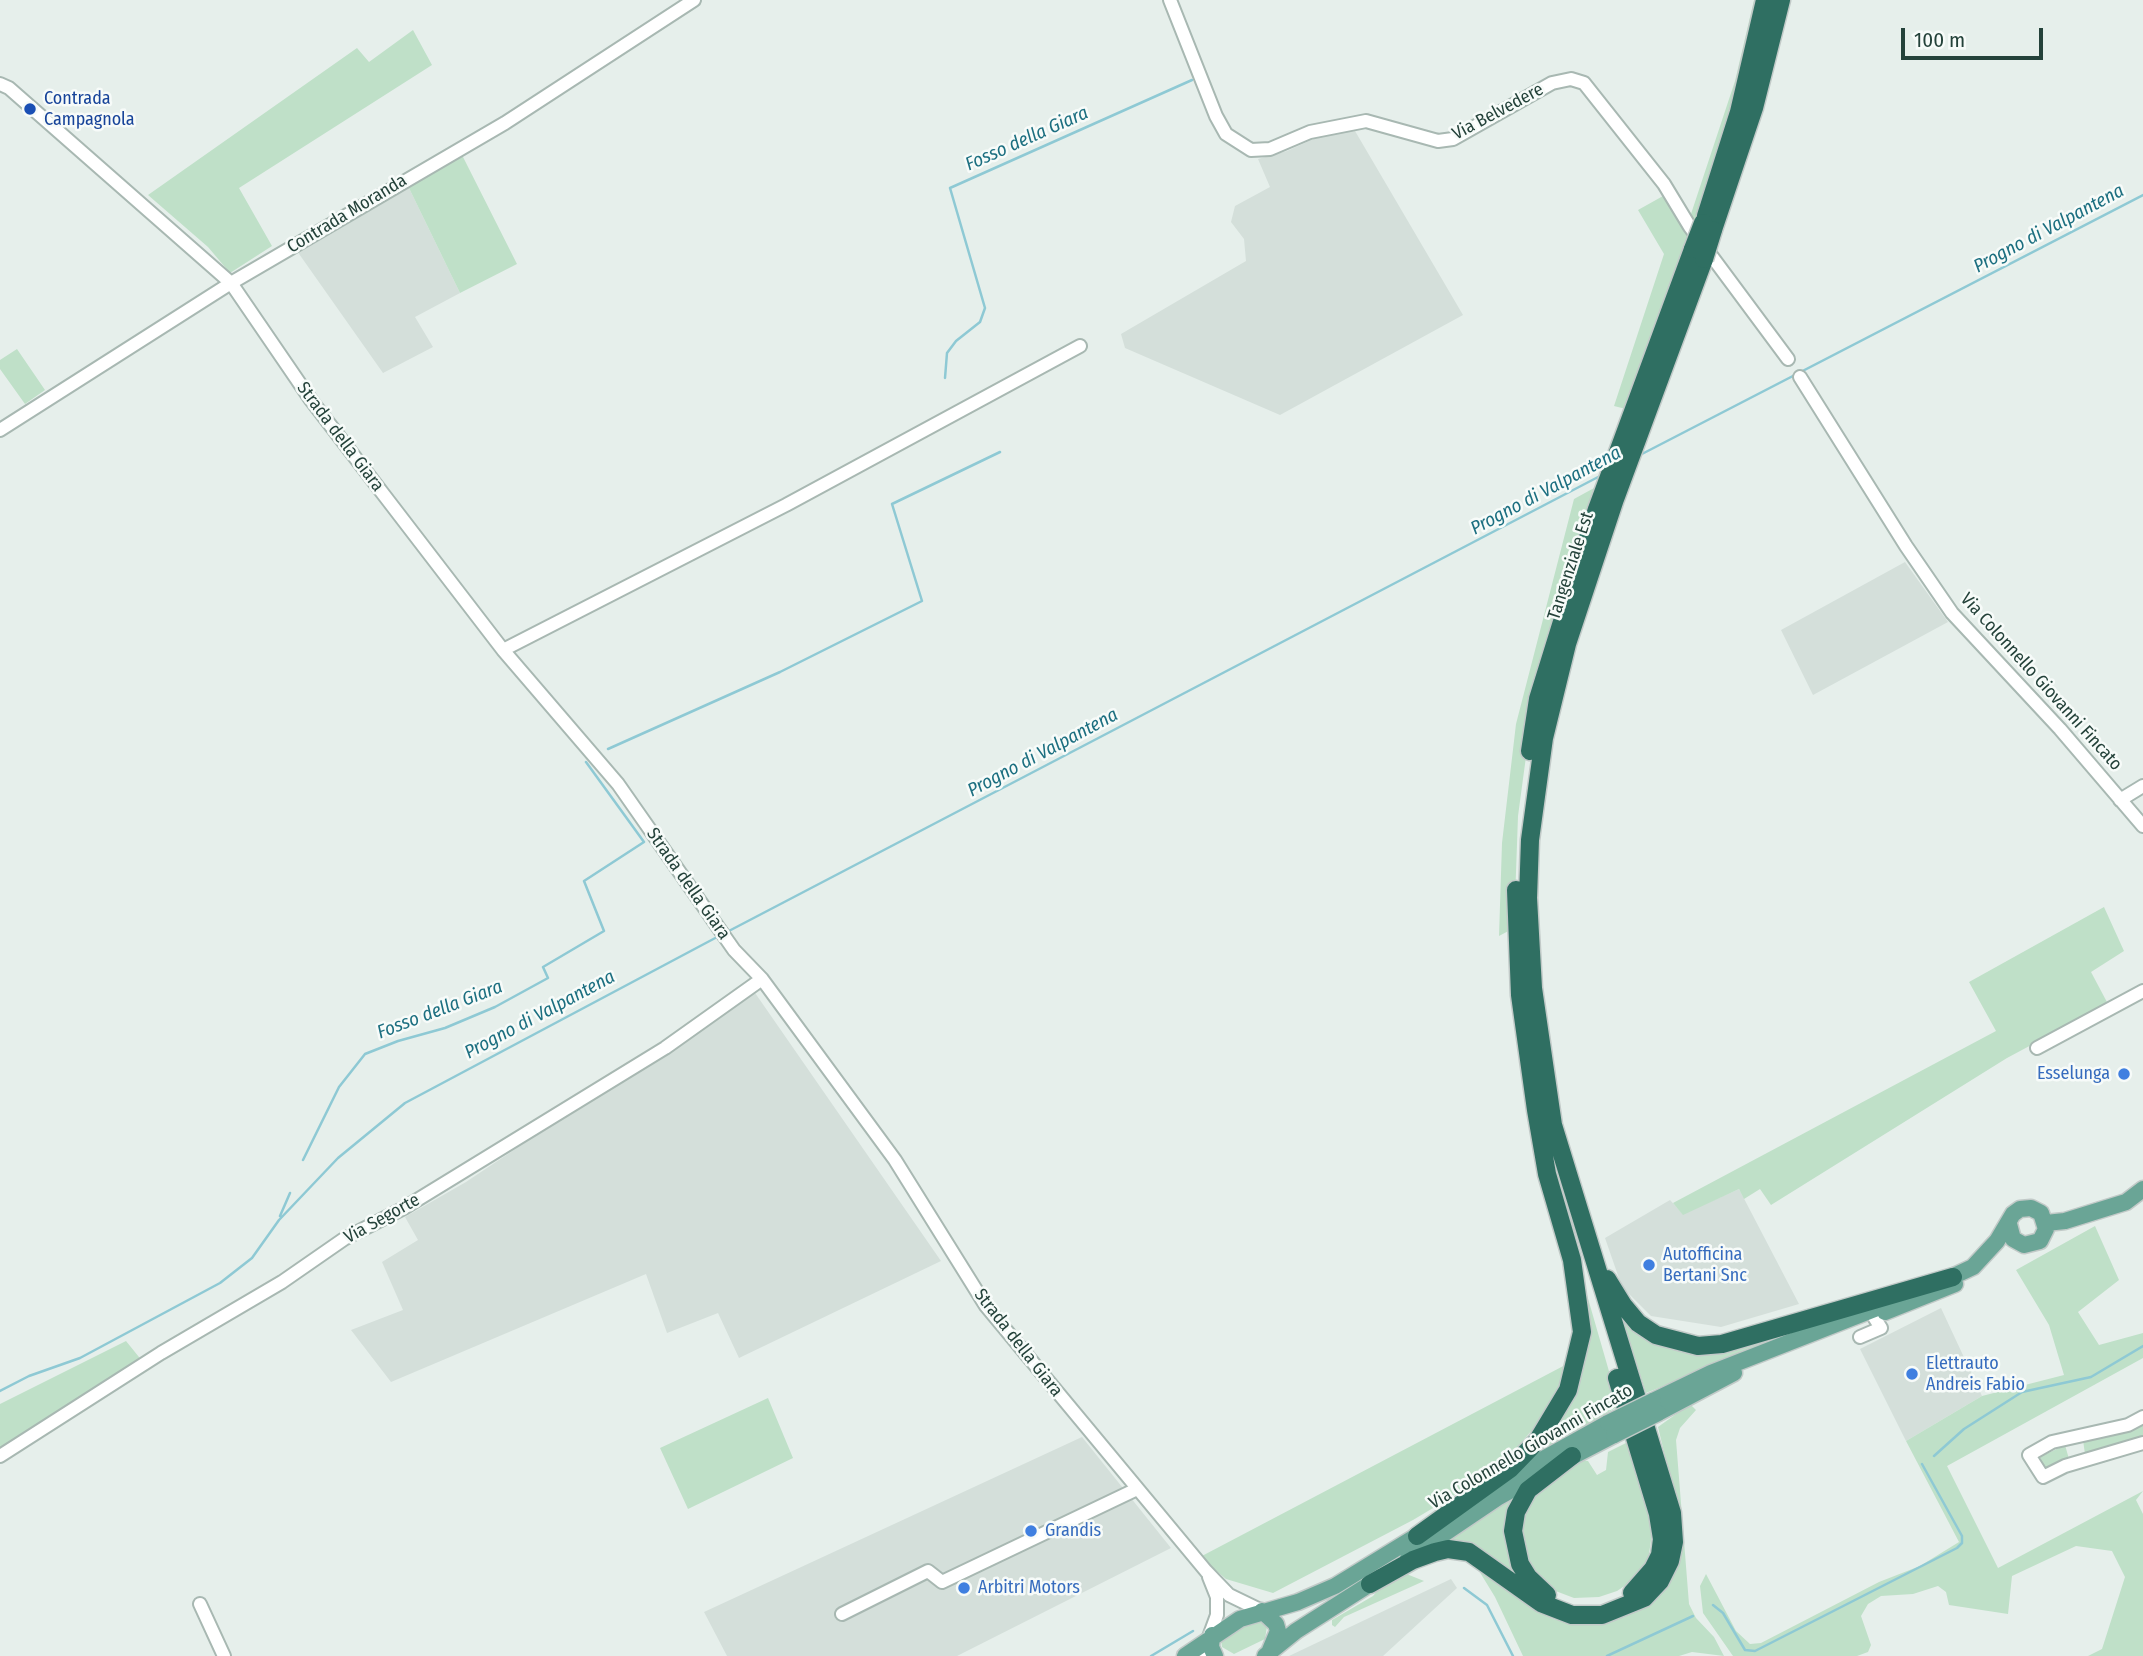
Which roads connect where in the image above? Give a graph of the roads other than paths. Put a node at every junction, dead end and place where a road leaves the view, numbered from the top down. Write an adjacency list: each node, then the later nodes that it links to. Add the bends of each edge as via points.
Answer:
1 (694, 0): 8 (street, Contrada Moranda, via 505,123)
2 (1170, 0): 10 (street, Via Belvedere, via 1216,116 1226,134 1251,150 1270,149 1310,132 1366,121 1438,141 1453,139 1552,83 1571,79 1584,83 1664,184 1690,227)
3 (1765, 0): 6 (highway, Tangenziale Est)
4 (1781, 0): 6 (highway, Tangenziale Est, via 1754,108)
5 (0, 84): 8 (street)
6 (1708, 227): 7 (highway, Tangenziale Est, bridge)
7 (1699, 254): 20 (highway, Tangenziale Est, via 1597,509 1538,699 1523,801 1516,913 1520,995); 21 (highway, Tangenziale Est, via 1567,644 1544,738 1530,840 1528,898 1533,988)
8 (231, 284): 12 (street, Contrada Moranda); 13 (street, Strada della Giara, via 311,400)
9 (1080, 346): 13 (street, via 786,505)
10 (1788, 359)
11 (1802, 379): 15 (street, Via Colonnello Giovanni Fincato, via 1952,613)
12 (0, 430)
13 (503, 650): 17 (street, Strada della Giara, via 618,784 734,950)
14 (2143, 786): 15 (street)
15 (2120, 800): 16 (street, Via Colonnello Giovanni Fincato)
16 (2143, 826)
17 (762, 979): 34 (street, Via Segorte, via 665,1048 415,1202 344,1239); 37 (street, Strada della Giara, via 895,1160 986,1306)
18 (2143, 991): 19 (street)
19 (2037, 1048)
20 (1536, 1110): 35 (highway, via 1662,1539 1660,1555 1637,1589 1604,1606 1583,1608 1553,1600 1528,1577 1515,1551 1516,1512 1528,1490); 38 (highway, via 1581,1308 1577,1362 1568,1390 1538,1440 1510,1469)
21 (1553, 1125): 26 (highway, via 1609,1286 1638,1323 1656,1335 1698,1346 1722,1344); 40 (highway, via 1672,1513 1670,1561 1644,1598 1602,1615 1572,1615 1551,1608 1469,1552 1448,1549 1413,1560)
22 (2143, 1189): 23 (main road, via 2113,1206)
23 (2046, 1223): 24 (main road, Via Colonnello Giovanni Fincato, via 2041,1213 2026,1207 2016,1211); 25 (main road, Via Colonnello Giovanni Fincato, via 2040,1241)
24 (2009, 1224): 25 (main road, via 2011,1236); 26 (main road, Via Colonnello Giovanni Fincato, via 1973,1267)
25 (2019, 1244): 27 (main road, Via Colonnello Giovanni Fincato, via 1956,1284)
26 (1954, 1277): 29 (main road, Via Colonnello Giovanni Fincato, via 1711,1373)
27 (1874, 1317): 28 (street, via 1881,1328); 29 (main road, Via Colonnello Giovanni Fincato)
28 (1860, 1336)
29 (1655, 1407): 31 (main road, Via Colonnello Giovanni Fincato, bridge)
30 (2143, 1417): 32 (street)
31 (1611, 1429): 35 (main road, Via Colonnello Giovanni Fincato); 38 (main road, Via Colonnello Giovanni Fincato, via 1528,1466)
32 (2079, 1436): 36 (street); 36 (street, via 2052,1442 2029,1455 2043,1477)
33 (2143, 1443): 36 (street)
34 (0, 1456)
35 (1572, 1457): 40 (main road, Via Colonnello Giovanni Fincato, via 1497,1499)
36 (2084, 1460)
37 (1137, 1489): 39 (street, Strada della Giara); 43 (street, via 943,1581 928,1571)
38 (1418, 1535): 42 (main road, Via Colonnello Giovanni Fincato, via 1335,1586)
39 (1206, 1571): 42 (street, Strada della Giara, via 1229,1595); 44 (street, Strada della Giara, via 1217,1605)
40 (1370, 1584): 45 (main road, Via Colonnello Giovanni Fincato, via 1296,1630)
41 (200, 1604): 46 (street)
42 (1262, 1611): 44 (main road, Via Colonnello Giovanni Fincato); 45 (main road, via 1278,1631)
43 (842, 1614)
44 (1212, 1635): 47 (main road, Via Colonnello Giovanni Fincato); 48 (street, Strada della Giara); 49 (main road)
45 (1266, 1655)
46 (225, 1656)
47 (1185, 1656)
48 (1202, 1656)
49 (1215, 1656)

